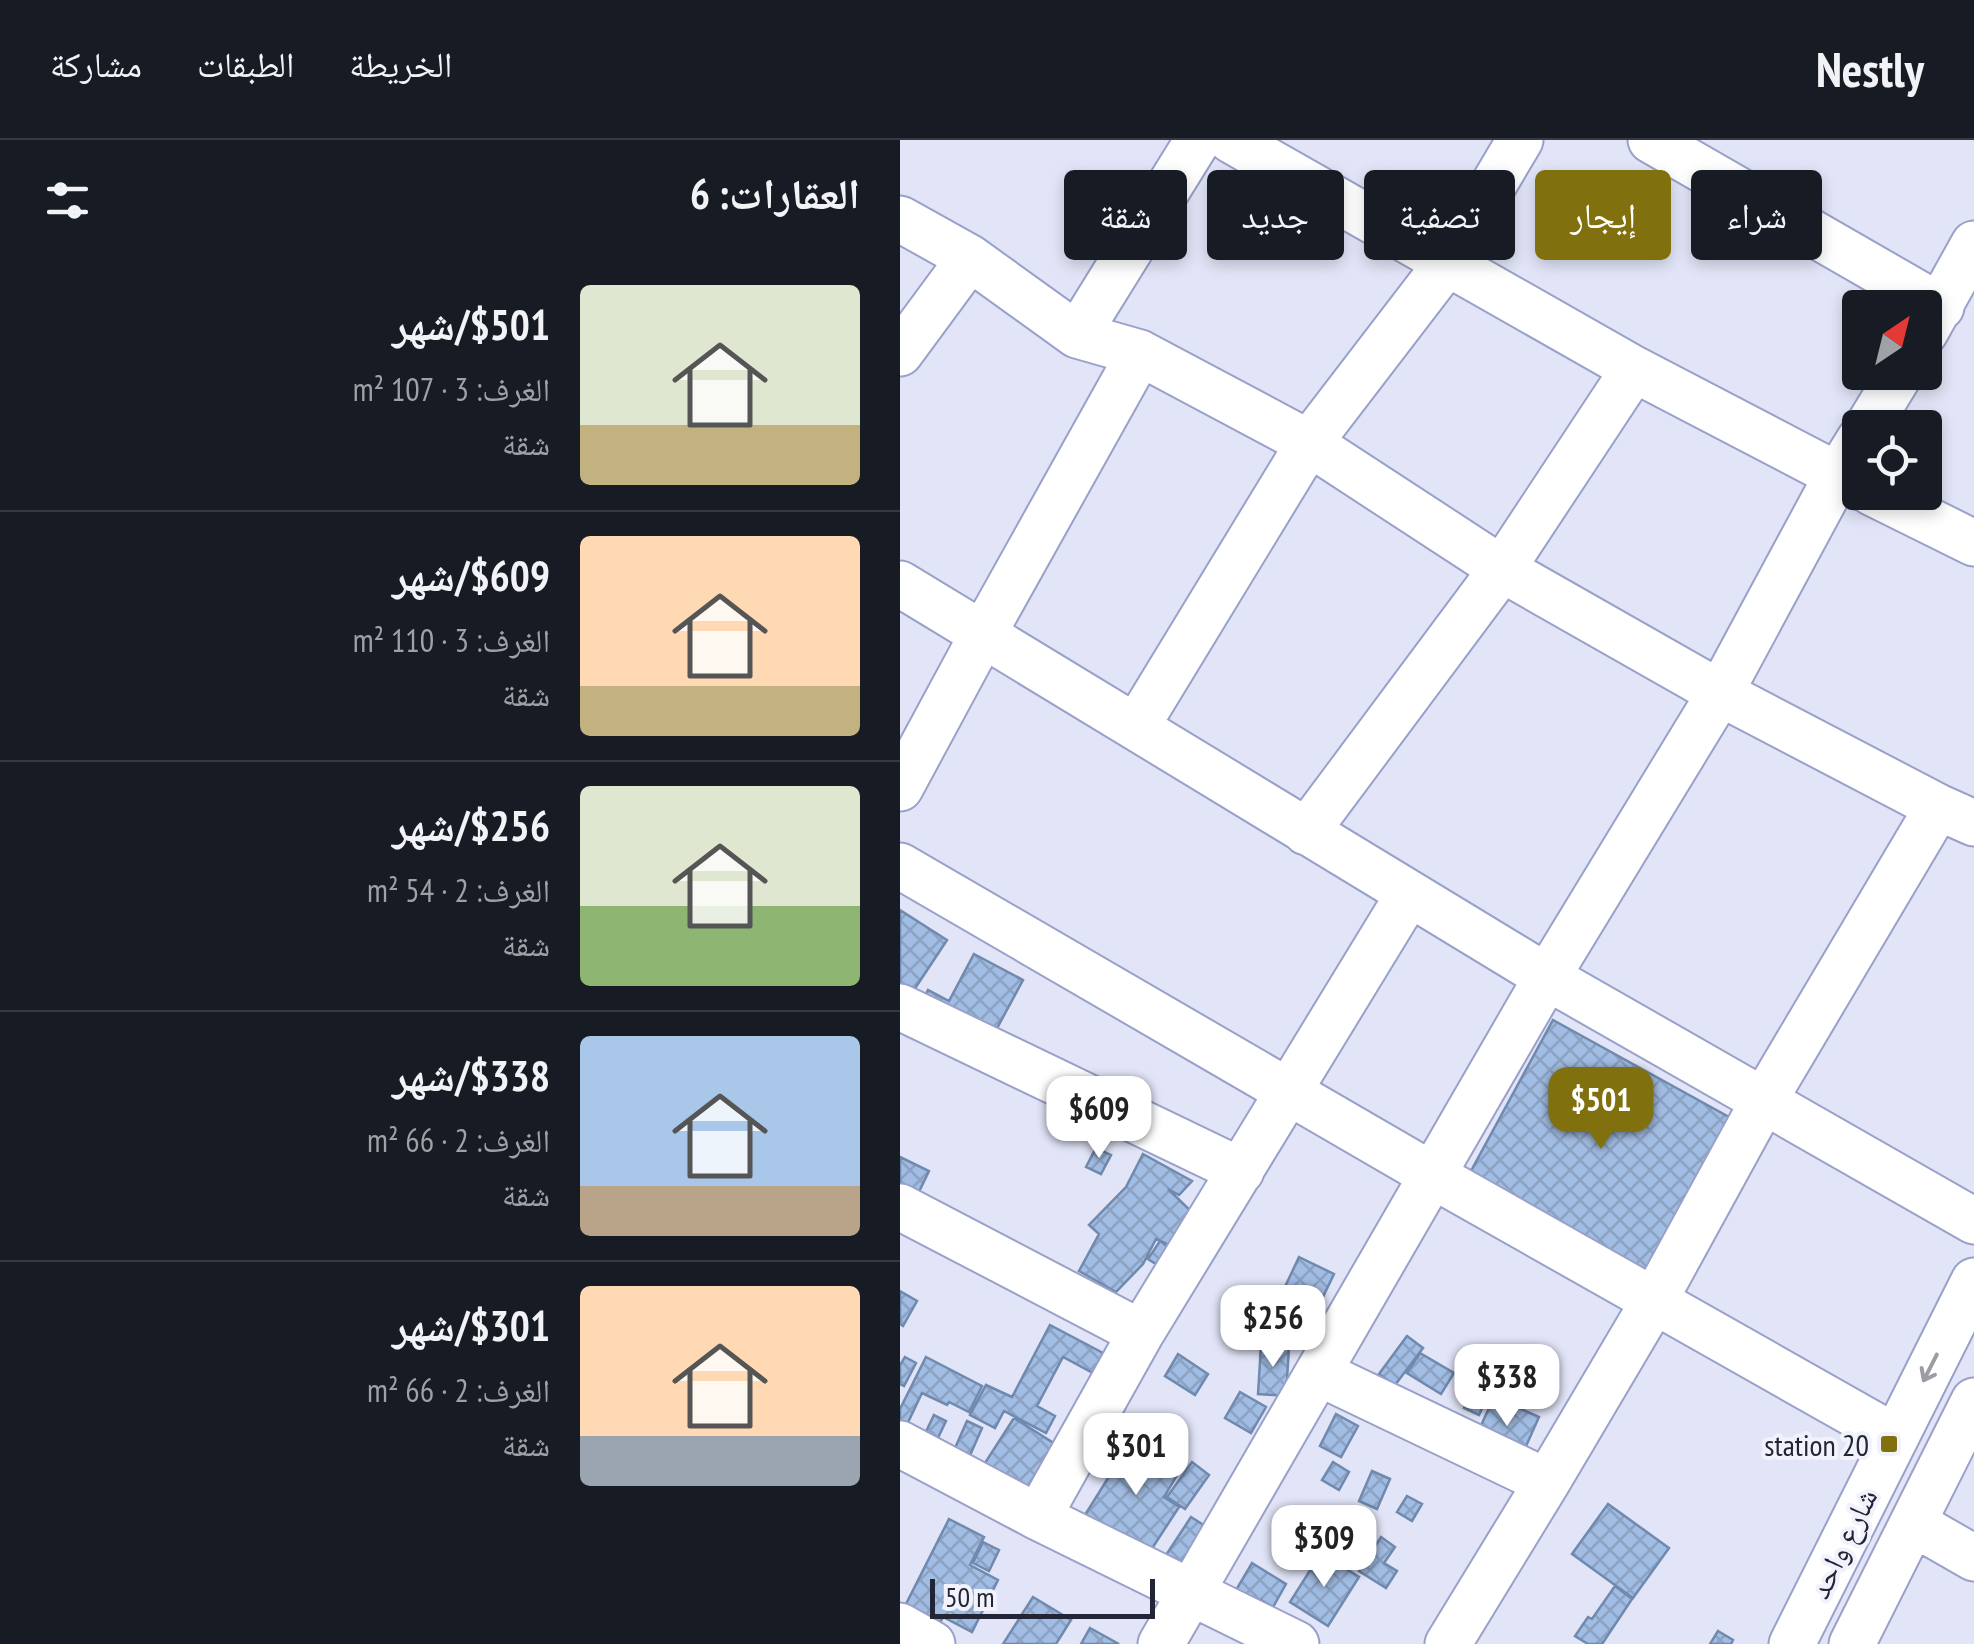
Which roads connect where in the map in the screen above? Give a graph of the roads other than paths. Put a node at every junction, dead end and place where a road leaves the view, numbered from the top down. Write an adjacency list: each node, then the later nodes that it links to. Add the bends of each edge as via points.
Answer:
1 (1198, 140): 11 (street)
2 (1230, 140): 8 (street)
3 (1520, 140): 8 (street)
4 (1651, 140): 9 (street)
5 (900, 219): 7 (street)
6 (1974, 244): 10 (street)
7 (970, 258): 11 (street); 13 (street)
8 (1447, 263): 14 (street); 15 (street)
9 (1886, 290)
10 (1942, 303)
11 (1076, 335): 12 (street)
12 (1140, 352): 15 (street); 22 (street)
13 (900, 353)
14 (1634, 369): 16 (street); 20 (street)
15 (1309, 443): 20 (street); 24 (street)
16 (1842, 467)
17 (1842, 498): 23 (street)
18 (1919, 510): 19 (street)
19 (1974, 542)
20 (1502, 569): 23 (street); 27 (street)
21 (900, 584): 22 (street)
22 (982, 634): 24 (street); 25 (street)
23 (1720, 693): 26 (street); 30 (street)
24 (1136, 727): 27 (street)
25 (900, 788)
26 (1956, 815): 33 (street)
27 (1306, 832): 29 (street)
28 (900, 866): 32 (street)
29 (1408, 894): 30 (street); 32 (street)
30 (1547, 977): 33 (street); 35 (street)
31 (900, 1007): 34 (street)
32 (1288, 1091): 34 (street); 35 (street)
33 (1764, 1102): 37 (street); 39 (street)
34 (1241, 1171): 40 (street)
35 (1432, 1174): 39 (street); 41 (street)
36 (900, 1207): 40 (street)
37 (1974, 1221)
38 (1974, 1282): 43 (street, شارع واحد, one-way to 43)
39 (1654, 1301): 43 (street); 45 (street)
40 (1140, 1333): 46 (street)
41 (1319, 1373): 45 (street); 49 (street)
42 (1974, 1401): 47 (street, شارع واحد)
43 (1895, 1438): 55 (street, شارع واحد)
44 (903, 1453): 46 (street)
45 (1548, 1482): 54 (street)
46 (1038, 1517): 49 (street)
47 (1914, 1523): 48 (street); 56 (street, شارع واحد)
48 (1974, 1558)
49 (1191, 1593): 52 (street); 53 (street)
50 (900, 1626): 51 (street)
51 (932, 1644)
52 (1161, 1644)
53 (1296, 1644)
54 (1448, 1644)
55 (1792, 1644)
56 (1852, 1644)

